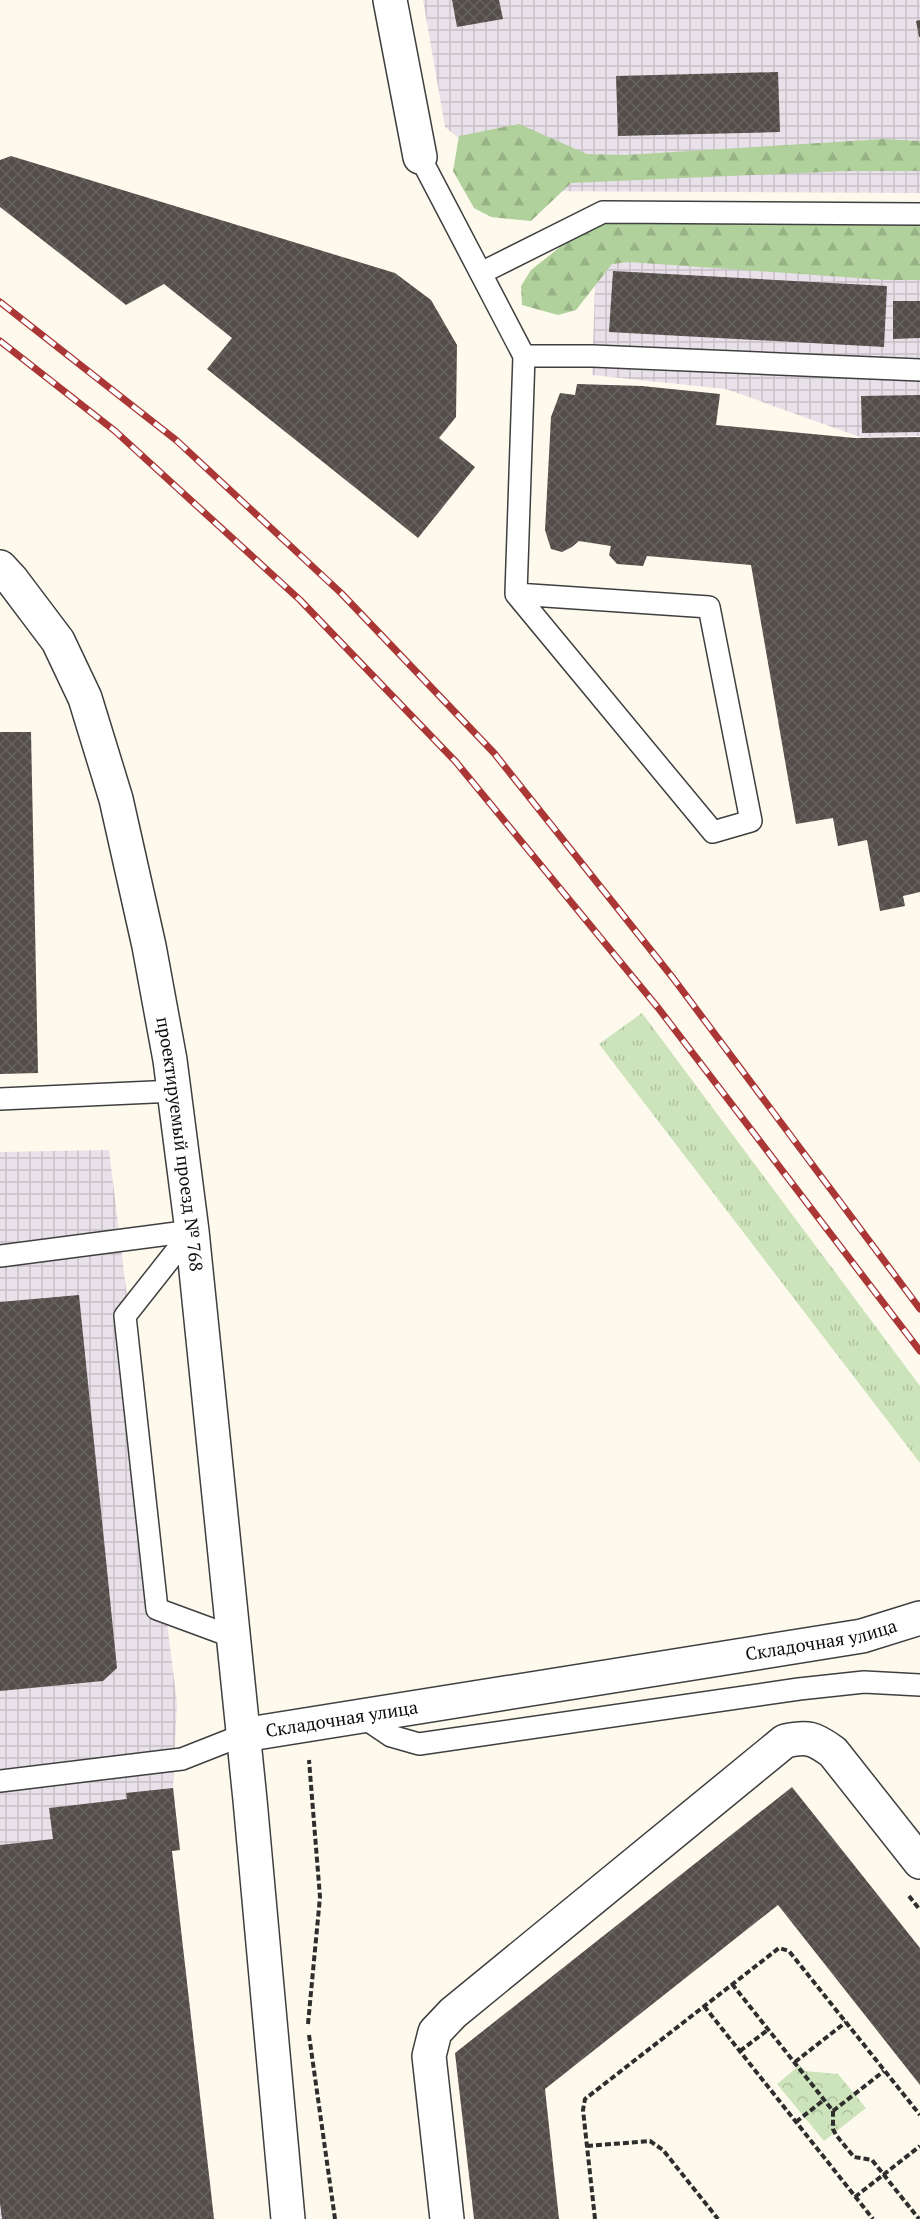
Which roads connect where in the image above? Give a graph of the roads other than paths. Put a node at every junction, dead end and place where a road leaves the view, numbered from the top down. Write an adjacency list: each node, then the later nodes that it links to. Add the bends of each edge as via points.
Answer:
1 (390, 0): 2 (street)
2 (420, 157): 4 (lane)
3 (920, 214): 4 (lane, via 603,212)
4 (481, 273): 5 (lane)
5 (524, 356): 6 (lane); 8 (lane)
6 (920, 370)
7 (6, 573): 9 (street, проектируемый проезд № 768, via 58,642 85,698 116,799 149,946)
8 (516, 594): 8 (lane, via 713,832 751,821 709,607)
9 (175, 1092): 10 (lane); 11 (street, проектируемый проезд № 768)
10 (0, 1099)
11 (192, 1231): 12 (lane); 14 (street, проектируемый проезд № 768); 14 (lane, via 125,1316 157,1609)
12 (0, 1256)
13 (920, 1618): 16 (street, Складочная улица, via 862,1636)
14 (233, 1637): 17 (street, проектируемый проезд № 768)
15 (920, 1685): 16 (lane, via 864,1682 799,1689 419,1744 391,1736)
16 (360, 1715): 17 (street, Складочная улица)
17 (243, 1735): 18 (lane, via 182,1759); 20 (street, Складочная улица)
18 (0, 1781)
19 (920, 1862): 21 (street, via 833,1752 816,1740 801,1737 785,1741 453,2013 435,2032 429,2056)
20 (288, 2219)
21 (447, 2219)

